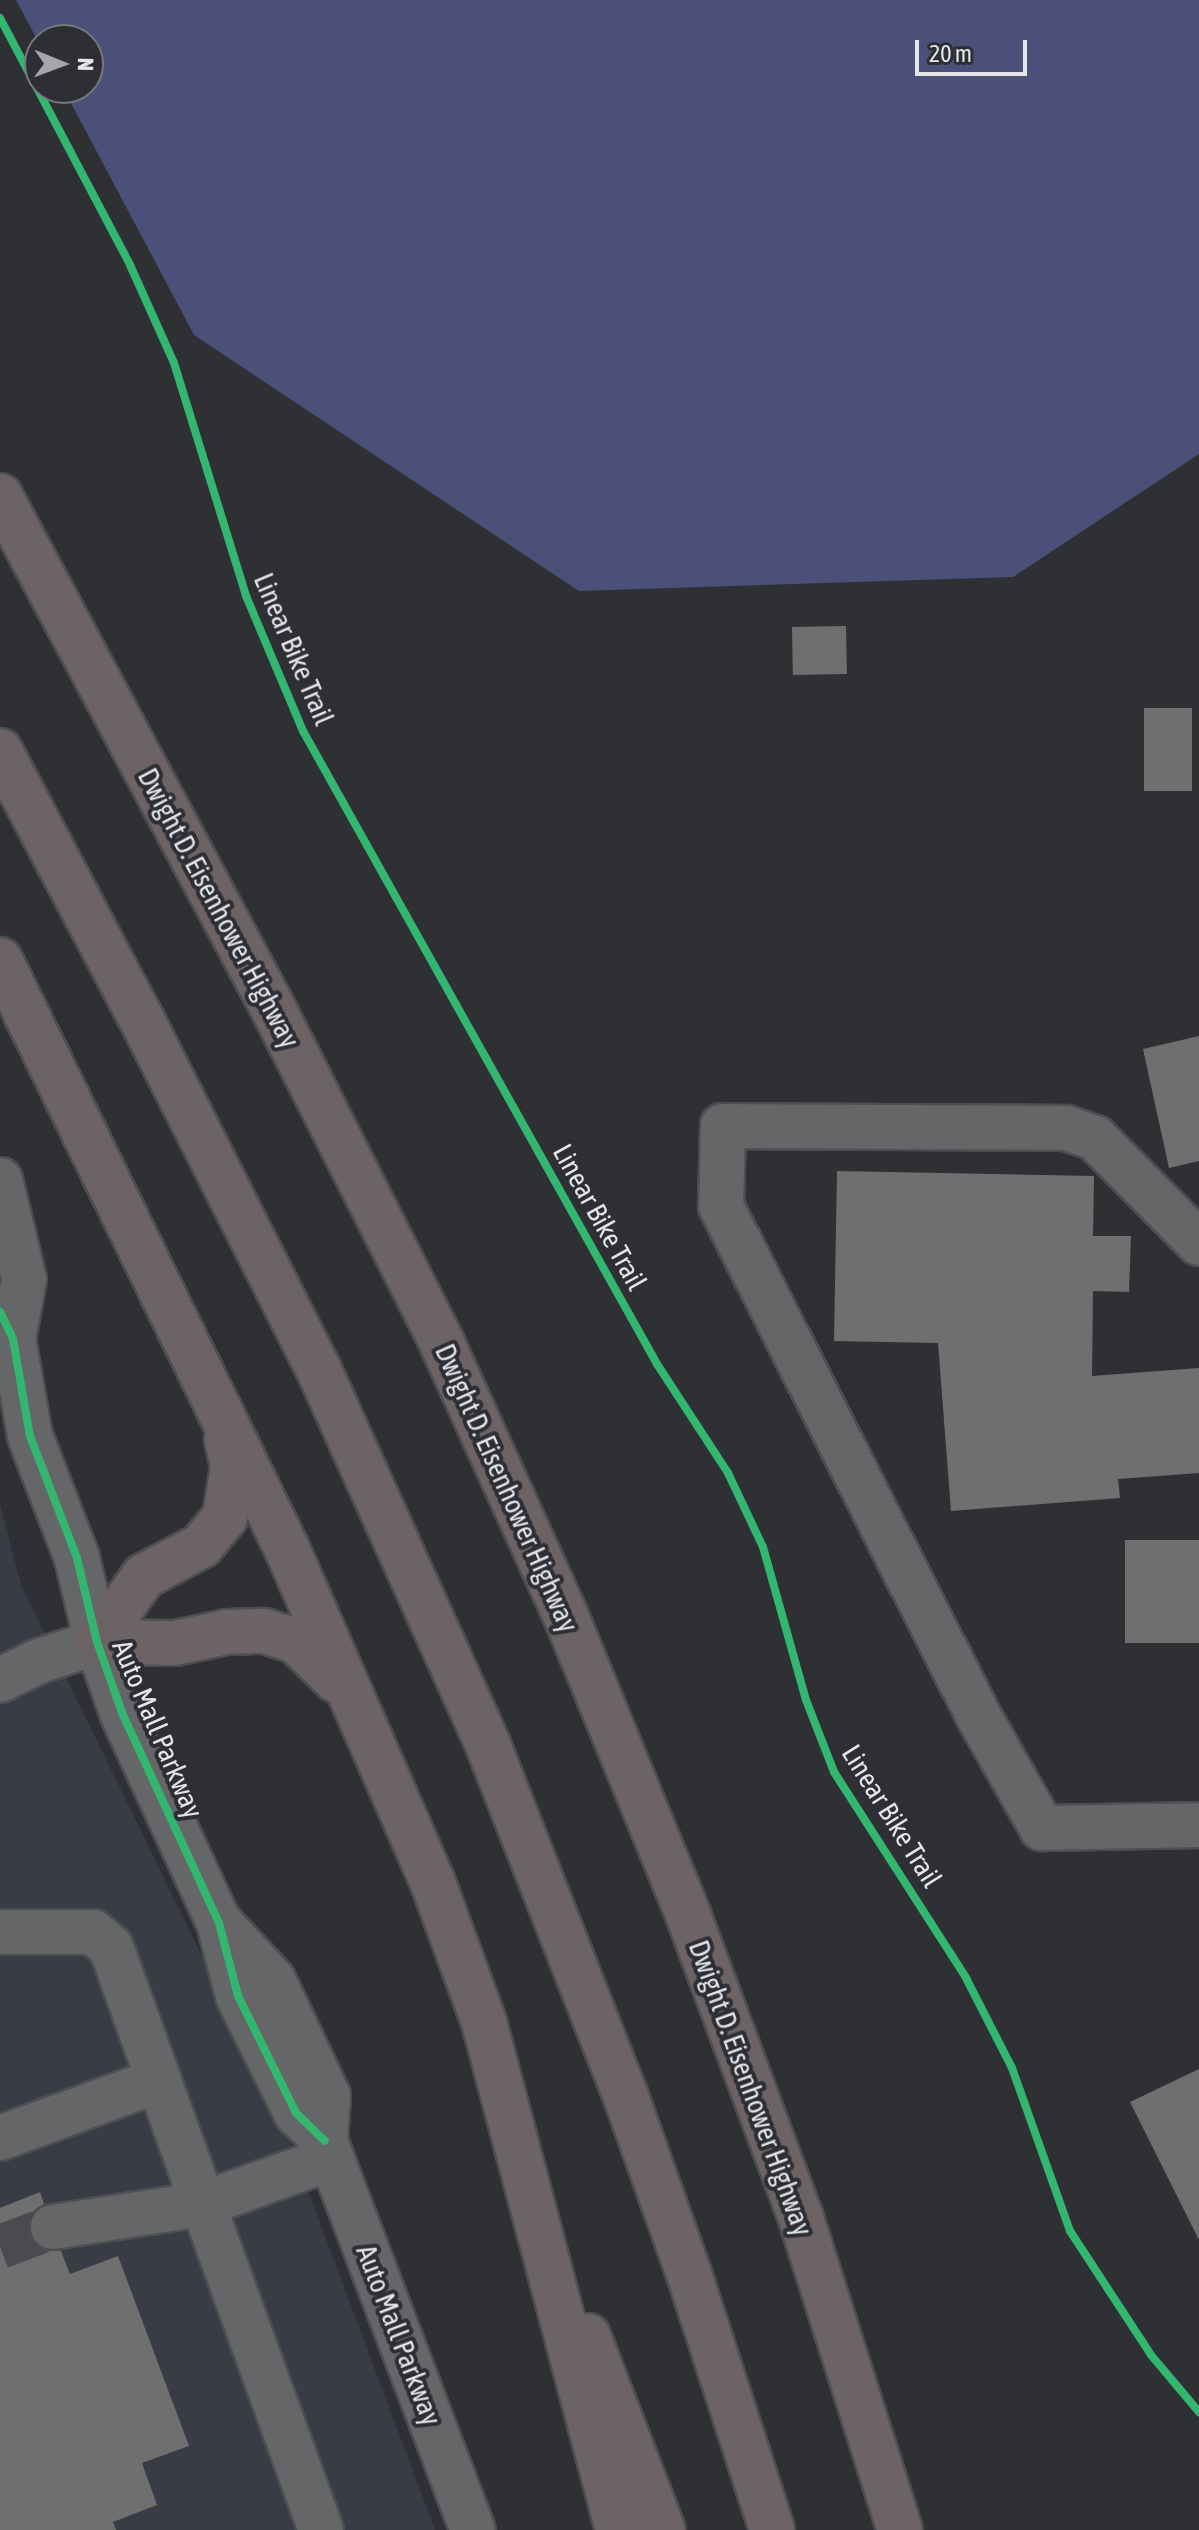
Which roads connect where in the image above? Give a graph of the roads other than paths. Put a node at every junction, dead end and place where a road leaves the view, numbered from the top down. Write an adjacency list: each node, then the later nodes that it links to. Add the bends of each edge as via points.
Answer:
1 (0, 496): 24 (highway, Dwight D. Eisenhower Highway, via 275,1012 442,1343 565,1614 689,1917 800,2215)
2 (0, 751): 23 (highway, via 318,1368 471,1704 625,2094)
3 (0, 960): 7 (highway)
4 (0, 1180): 6 (street, Auto Mall Parkway, via 24,1279)
5 (1199, 1243): 11 (street, via 1095,1138 1066,1128 723,1126 721,1206 979,1717 1042,1828)
6 (7, 1326): 8 (street, Auto Mall Parkway, via 30,1436 77,1558)
7 (222, 1414): 8 (highway, via 233,1466 225,1517 201,1546 144,1576); 10 (highway)
8 (97, 1642): 9 (street); 10 (highway, via 175,1643 264,1631 296,1641); 15 (street, Auto Mall Parkway, via 123,1715 219,1923 238,1996 296,2113)
9 (0, 1680)
10 (352, 1695): 16 (highway, via 432,1880 484,2022)
11 (1199, 1825)
12 (0, 1932): 13 (street, via 93,1932 111,1947)
13 (159, 2080): 14 (street); 17 (street)
14 (0, 2138)
15 (328, 2149): 17 (street); 19 (street, Auto Mall Parkway)
16 (529, 2193): 21 (highway); 22 (highway)
17 (203, 2204): 18 (street); 20 (street)
18 (53, 2227)
19 (463, 2528)
20 (321, 2530)
21 (618, 2530)
22 (663, 2530)
23 (772, 2530)
24 (900, 2530)

